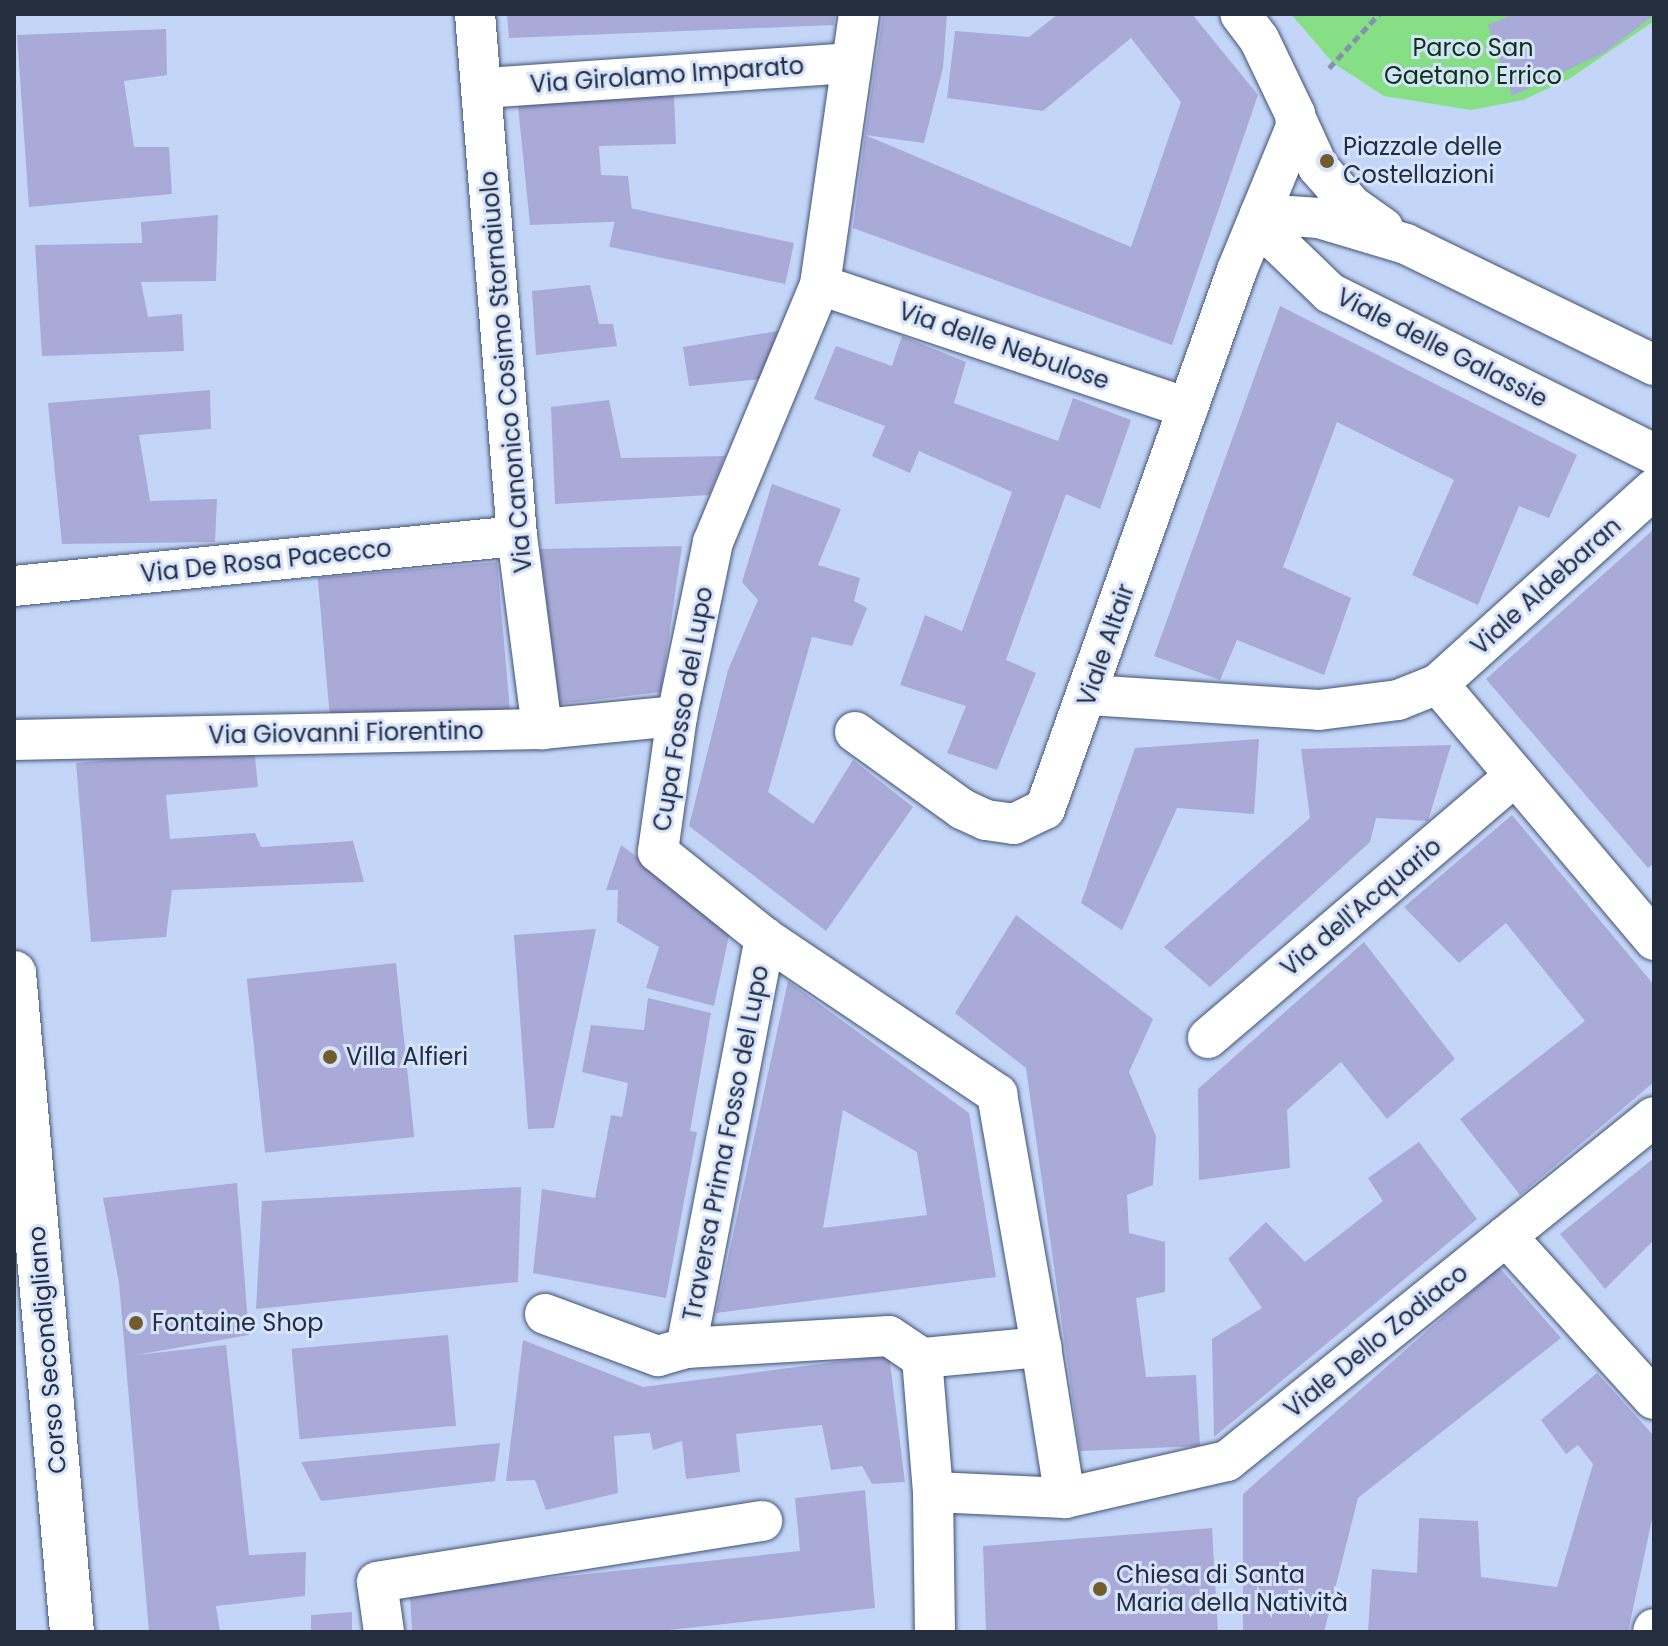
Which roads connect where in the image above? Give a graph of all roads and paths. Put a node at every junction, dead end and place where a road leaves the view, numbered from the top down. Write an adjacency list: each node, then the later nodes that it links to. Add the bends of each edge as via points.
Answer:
1 (475, 14): 7 (street, Via Canonico Cosimo Stornaiuolo)
2 (859, 14): 5 (street, Cupa Fosso del Lupo)
3 (1379, 14): 6 (path)
4 (1249, 27): 8 (street)
5 (851, 63): 7 (street, Via Girolamo Imparato); 11 (street, Cupa Fosso del Lupo)
6 (1329, 68)
7 (484, 88): 16 (street, Via Canonico Cosimo Stornaiuolo)
8 (1297, 121): 9 (street); 10 (street, via 1318,167 1352,206)
9 (1260, 214): 10 (street, via 1319,218); 13 (street, Viale Altair); 14 (street, Viale delle Galassie, via 1277,242 1330,293)
10 (1406, 244): 12 (street)
11 (820, 285): 13 (street, Via delle Nebulose); 20 (street, Cupa Fosso del Lupo, via 713,542)
12 (1654, 365)
13 (1188, 408): 19 (street, Viale Altair)
14 (1654, 454)
15 (1654, 489): 18 (street, Viale Aldebaran)
16 (517, 536): 17 (street, Via De Rosa Pacecco); 21 (street, Via Canonico Cosimo Stornaiuolo)
17 (14, 586)
18 (1438, 684): 19 (street, via 1398,700 1319,710); 24 (street)
19 (1089, 695): 22 (street, Viale Altair, via 1045,809 1014,824 962,809)
20 (677, 716): 21 (street, Via Giovanni Fiorentino); 26 (street, Cupa Fosso del Lupo, via 658,852)
21 (542, 729): 23 (street, Via Giovanni Fiorentino)
22 (855, 732)
23 (14, 740)
24 (1515, 776): 25 (street); 28 (street, Via dell'Acquario)
25 (1648, 922)
26 (765, 938): 33 (street, Cupa Fosso del Lupo, via 997,1094); 34 (street, Traversa Prima Fosso del Lupo)
27 (14, 973): 30 (main road, Corso Secondigliano)
28 (1208, 1038)
29 (1654, 1117): 31 (street, Viale Dello Zodiaco)
30 (23, 1170): 40 (main road, Corso Secondigliano)
31 (1506, 1236): 36 (street); 38 (street, Viale Dello Zodiaco, via 1227,1461)
32 (545, 1314): 34 (street, via 658,1356)
33 (1041, 1347): 35 (street); 38 (street, Cupa Fosso del Lupo)
34 (686, 1348): 35 (street, via 889,1336)
35 (922, 1358): 37 (street)
36 (1654, 1399)
37 (933, 1492): 38 (street, Viale Dello Zodiaco); 42 (street)
38 (1065, 1498)
39 (762, 1521): 41 (street, via 377,1582)
40 (72, 1632)
41 (384, 1632)
42 (935, 1632)

